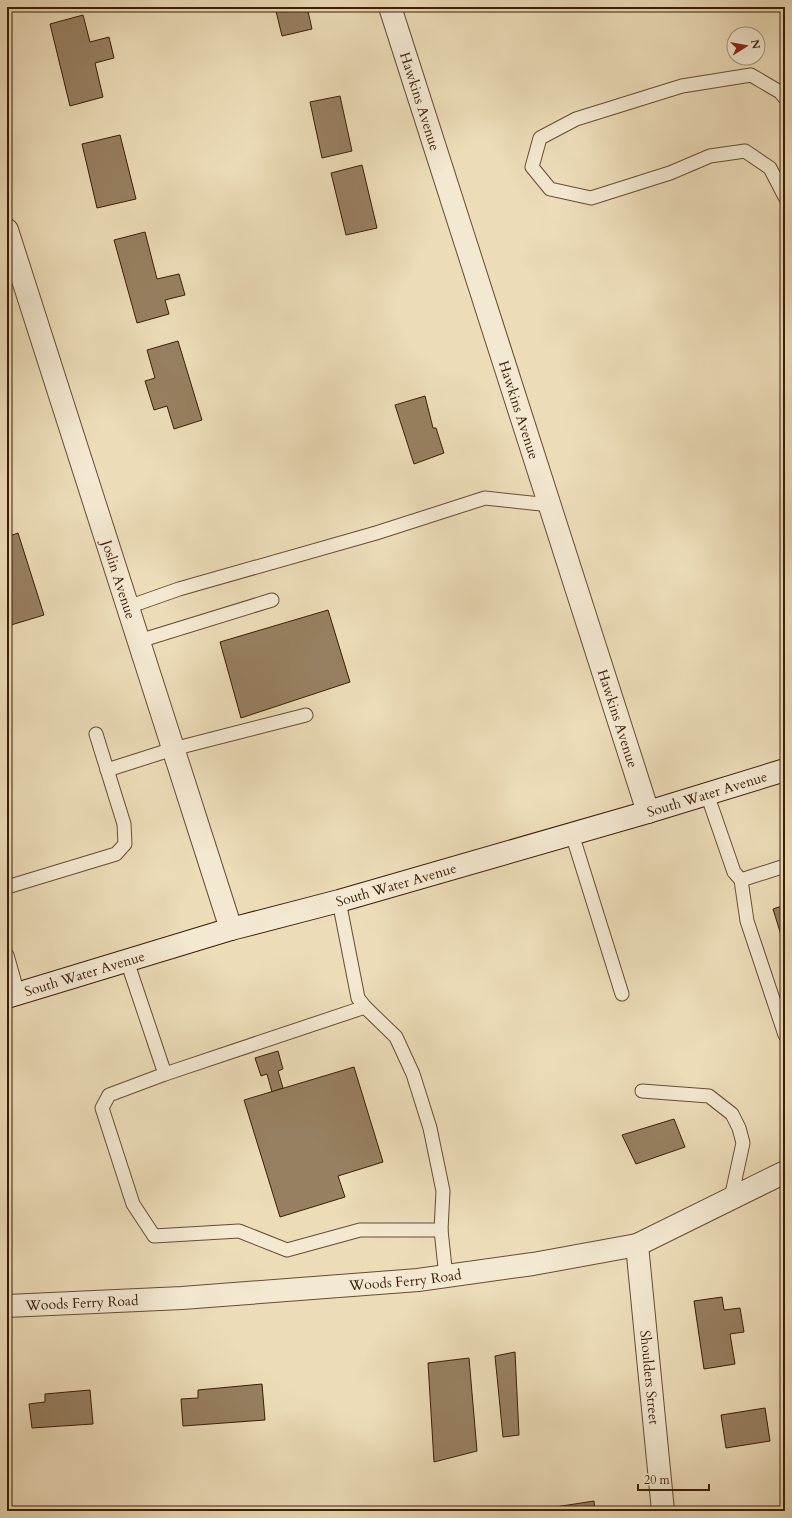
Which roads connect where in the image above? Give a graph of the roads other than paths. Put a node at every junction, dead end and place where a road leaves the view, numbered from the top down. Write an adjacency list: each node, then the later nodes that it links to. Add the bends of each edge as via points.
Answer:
1 (390, 7): 5 (street, Hawkins Avenue)
2 (785, 98): 3 (lane, via 780,92 751,75 682,86 576,119 540,138 532,167 550,189 591,198 670,173 710,156 745,152 770,168)
3 (785, 197)
4 (7, 230): 7 (street, Joslin Avenue)
5 (550, 505): 7 (lane, via 485,498 376,533 179,589); 15 (street, Hawkins Avenue)
6 (272, 600): 8 (lane)
7 (128, 607): 8 (street, Joslin Avenue)
8 (139, 641): 11 (street, Joslin Avenue)
9 (306, 715): 11 (lane)
10 (96, 734): 12 (lane)
11 (173, 750): 12 (lane); 21 (street, Joslin Avenue)
12 (107, 770): 19 (lane, via 124,824 125,844 116,854)
13 (785, 770): 14 (street, South Water Avenue)
14 (707, 794): 15 (street, South Water Avenue); 18 (lane, via 734,872)
15 (648, 812): 16 (street, South Water Avenue)
16 (572, 834): 20 (street, South Water Avenue); 24 (lane)
17 (785, 866): 18 (lane)
18 (741, 880): 27 (lane, via 747,921)
19 (7, 887)
20 (338, 901): 21 (street, South Water Avenue); 26 (lane, via 358,998)
21 (231, 929): 23 (street, South Water Avenue)
22 (7, 955): 25 (lane)
23 (127, 961): 25 (street, South Water Avenue); 28 (lane)
24 (622, 994)
25 (13, 995)
26 (365, 1007): 28 (lane); 32 (lane, via 396,1036 413,1074 430,1128 441,1178)
27 (785, 1035)
28 (165, 1074): 32 (lane, via 109,1095 102,1108 133,1204 154,1236 239,1231 287,1250 360,1230)
29 (642, 1091): 31 (lane, via 709,1096 732,1114 743,1143)
30 (785, 1172): 31 (street, Woods Ferry Road)
31 (731, 1198): 33 (street, Woods Ferry Road)
32 (441, 1230): 34 (lane)
33 (637, 1245): 34 (street, Woods Ferry Road); 36 (street, Shoulders Street)
34 (446, 1277): 35 (street, Woods Ferry Road, via 182,1298)
35 (7, 1306)
36 (663, 1511)

